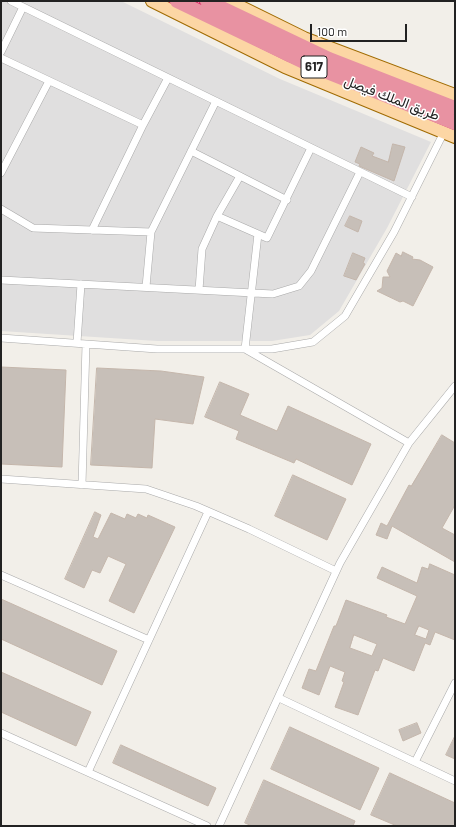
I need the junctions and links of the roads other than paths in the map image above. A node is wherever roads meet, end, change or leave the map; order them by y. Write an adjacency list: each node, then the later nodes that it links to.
1 (11, 1): 6 (street)
2 (152, 1): 16 (main road)
3 (177, 1): 14 (highway, طريق الملك فيصل / 617)
4 (207, 1): 13 (highway, طريق الملك فيصل / 617)
5 (229, 1): 11 (main road)
6 (23, 7): 7 (street); 9 (street)
7 (1, 52)
8 (1, 58): 10 (street)
9 (168, 78): 12 (street); 15 (street)
10 (49, 81): 15 (street); 19 (street)
11 (455, 95)
12 (216, 101): 17 (street); 18 (street)
13 (455, 108)
14 (455, 123)
15 (143, 125): 26 (street)
16 (450, 134): 22 (street)
17 (311, 148): 20 (street); 23 (street)
18 (191, 151): 21 (street); 27 (street)
19 (2, 168)
20 (360, 172): 22 (street); 33 (street)
21 (240, 176): 23 (street); 25 (street)
22 (412, 197): 37 (street)
23 (287, 200): 28 (street)
24 (1, 209): 26 (street)
25 (217, 216): 28 (street); 32 (street)
26 (92, 230): 27 (street)
27 (151, 232): 31 (street)
28 (258, 234): 33 (street)
29 (1, 280): 30 (street)
30 (81, 284): 31 (street); 35 (street)
31 (146, 287): 32 (street)
32 (199, 290): 33 (street)
33 (252, 293): 37 (street)
34 (1, 338): 35 (street)
35 (77, 344): 36 (street)
36 (86, 344): 37 (street); 41 (street)
37 (245, 349): 39 (street)
38 (455, 386): 39 (street)
39 (409, 443): 43 (street)
40 (1, 479): 41 (street)
41 (82, 485): 42 (street)
42 (208, 512): 43 (street); 45 (street)
43 (336, 571): 47 (street)
44 (1, 575): 45 (street)
45 (149, 640): 50 (street)
46 (455, 683): 49 (street)
47 (279, 698): 49 (street); 53 (street)
48 (1, 733): 50 (street)
49 (415, 762): 51 (street)
50 (88, 772): 52 (street)
51 (455, 781)
52 (207, 826)
53 (219, 826)

